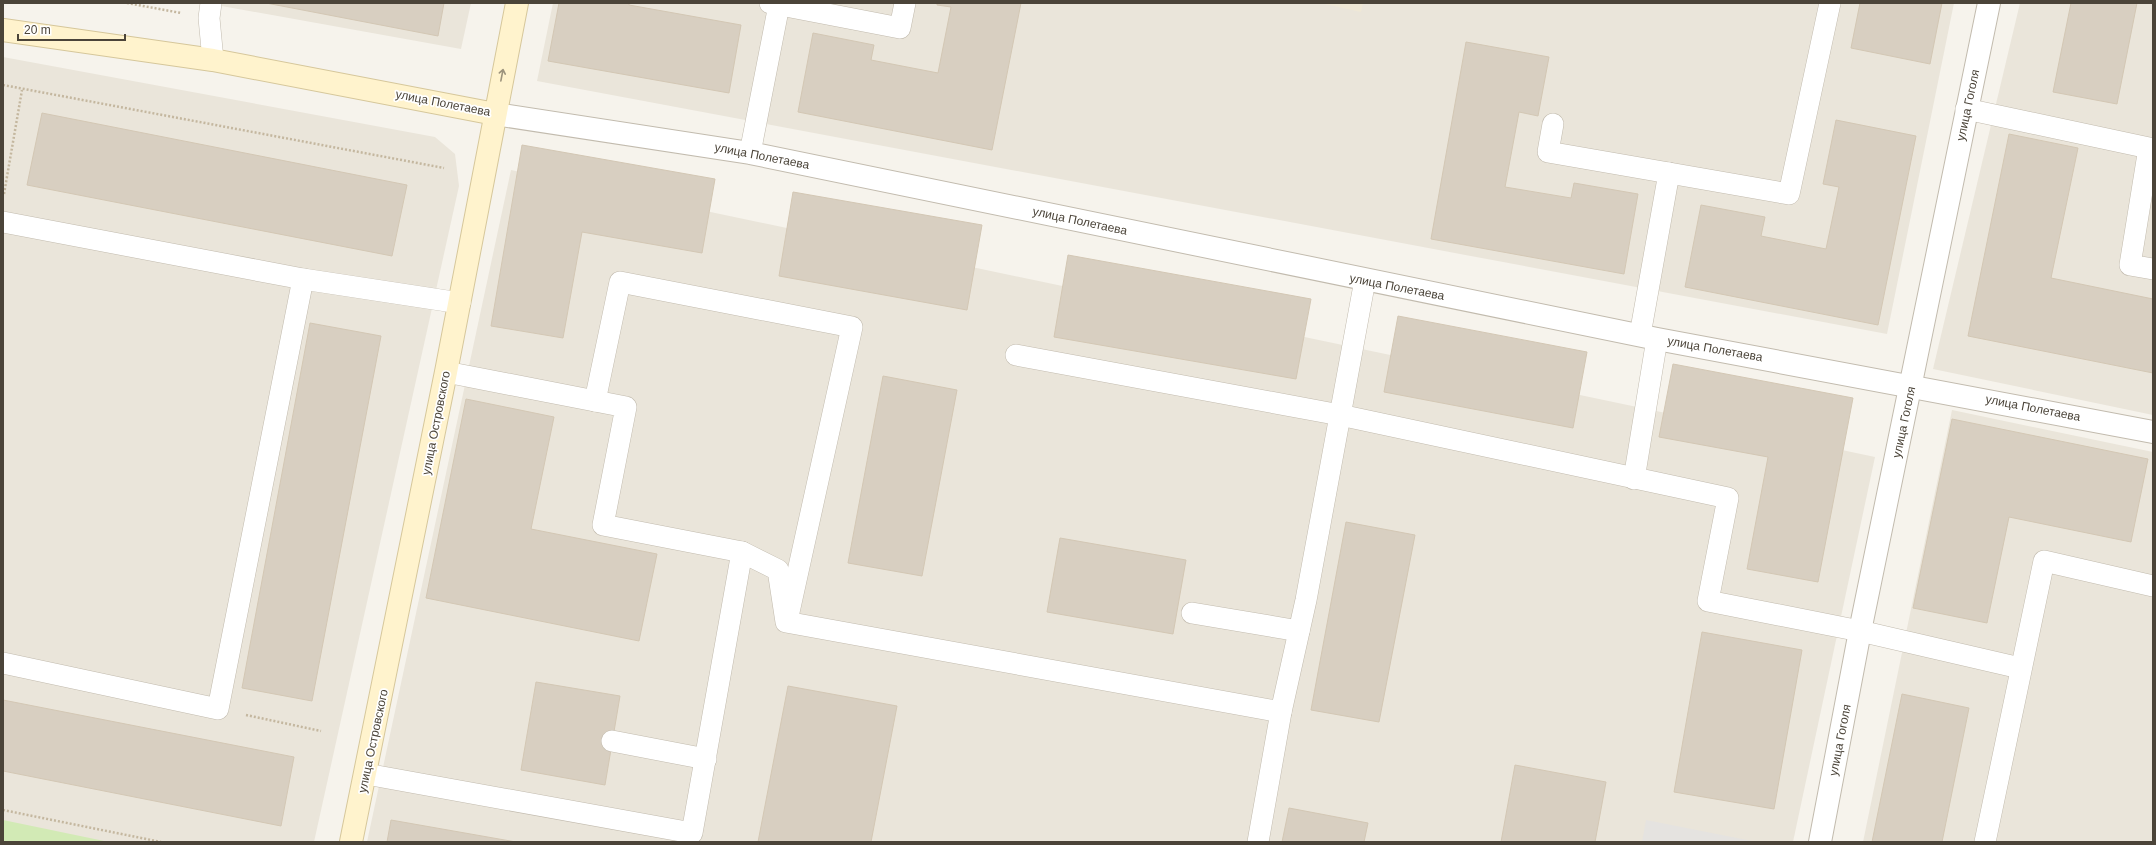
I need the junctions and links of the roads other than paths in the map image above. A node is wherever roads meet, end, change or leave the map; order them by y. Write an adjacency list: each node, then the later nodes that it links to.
1 (517, 3): 10 (street, улица Островского, one-way to 1)
2 (905, 3): 5 (lane)
3 (1830, 3): 14 (lane)
4 (1989, 3): 9 (street, улица Гоголя)
5 (774, 4): 13 (lane)
6 (210, 10): 8 (lane)
7 (3, 30): 8 (street, улица Полетаева)
8 (213, 60): 10 (street, улица Полетаева)
9 (1966, 109): 12 (lane); 23 (street, улица Гоголя)
10 (495, 114): 13 (street, улица Полетаева); 19 (street, улица Островского)
11 (1553, 124): 14 (lane)
12 (2151, 140): 16 (lane)
13 (750, 153): 18 (street, улица Полетаева)
14 (1669, 173): 20 (lane)
15 (3, 222): 17 (lane)
16 (2153, 269)
17 (303, 279): 19 (lane); 34 (lane)
18 (1365, 280): 20 (street, улица Полетаева); 25 (lane)
19 (460, 303): 22 (street, улица Островского)
20 (1649, 337): 23 (street, улица Полетаева); 27 (lane)
21 (1016, 355): 25 (lane)
22 (446, 372): 24 (lane); 39 (street, улица Островского)
23 (1912, 385): 26 (street, улица Полетаева); 33 (street, улица Гоголя)
24 (595, 401): 28 (lane); 31 (lane)
25 (1340, 415): 27 (lane); 32 (lane)
26 (2153, 432)
27 (1634, 479): 33 (lane)
28 (742, 552): 31 (lane); 38 (lane)
29 (2153, 586): 35 (lane)
30 (1192, 613): 32 (lane)
31 (786, 622): 36 (lane)
32 (1299, 631): 36 (lane)
33 (1860, 632): 35 (lane); 43 (street, улица Гоголя)
34 (3, 663)
35 (2020, 668): 44 (lane)
36 (1281, 712): 42 (lane)
37 (612, 741): 38 (lane)
38 (706, 759): 40 (lane)
39 (366, 774): 40 (lane); 41 (street, улица Островского)
40 (692, 837)
41 (351, 842)
42 (1258, 842)
43 (1820, 842)
44 (1985, 842)

